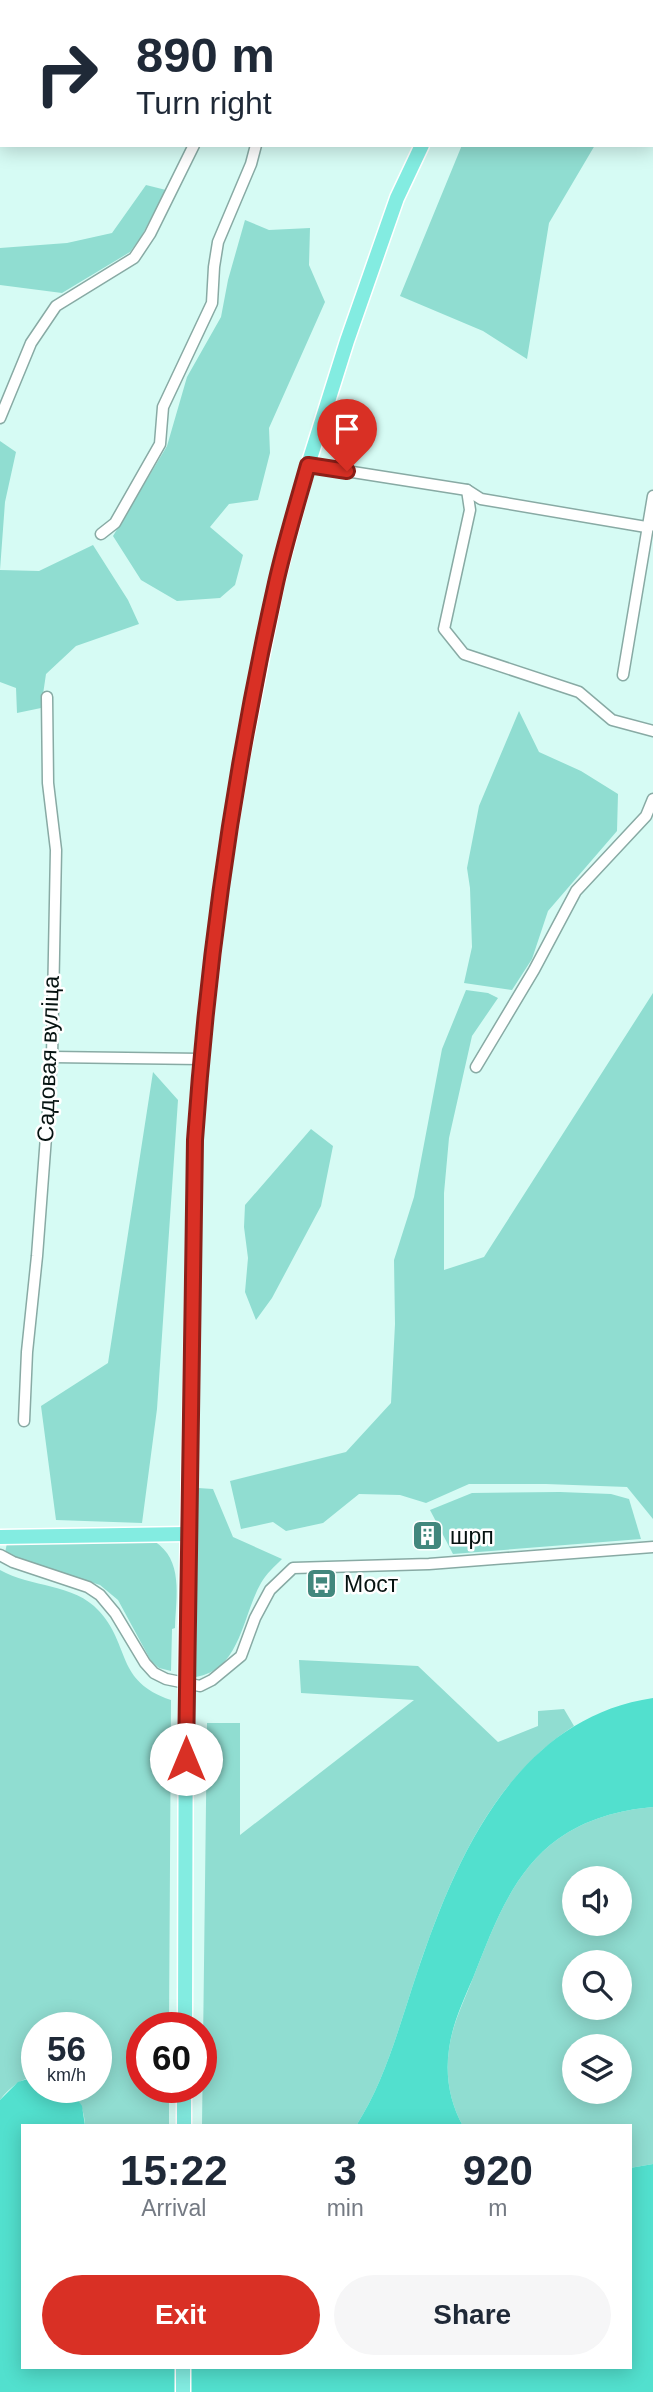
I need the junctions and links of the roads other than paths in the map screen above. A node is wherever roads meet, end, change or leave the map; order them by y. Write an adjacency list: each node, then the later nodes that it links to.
1 (193, 147): 4 (street)
2 (255, 147): 9 (street)
3 (421, 147): 5 (main road)
4 (0, 418)
5 (308, 465): 6 (street); 15 (main road)
6 (467, 489): 8 (street); 12 (street)
7 (653, 496): 8 (street)
8 (650, 526): 10 (street)
9 (101, 534)
10 (623, 675)
11 (47, 697): 14 (street, Садовая вуліца)
12 (653, 731)
13 (653, 799): 16 (street)
14 (52, 1057): 15 (street); 17 (street, Садовая вуліца)
15 (201, 1059): 18 (main road)
16 (476, 1067)
17 (23, 1421)
18 (187, 1534): 19 (main road); 22 (main road, bridge)
19 (0, 1537)
20 (653, 1547): 21 (street)
21 (0, 1555)
22 (185, 2012)
23 (184, 2103): 24 (main road)
24 (184, 2124)
25 (183, 2369): 26 (main road)
26 (183, 2392)

